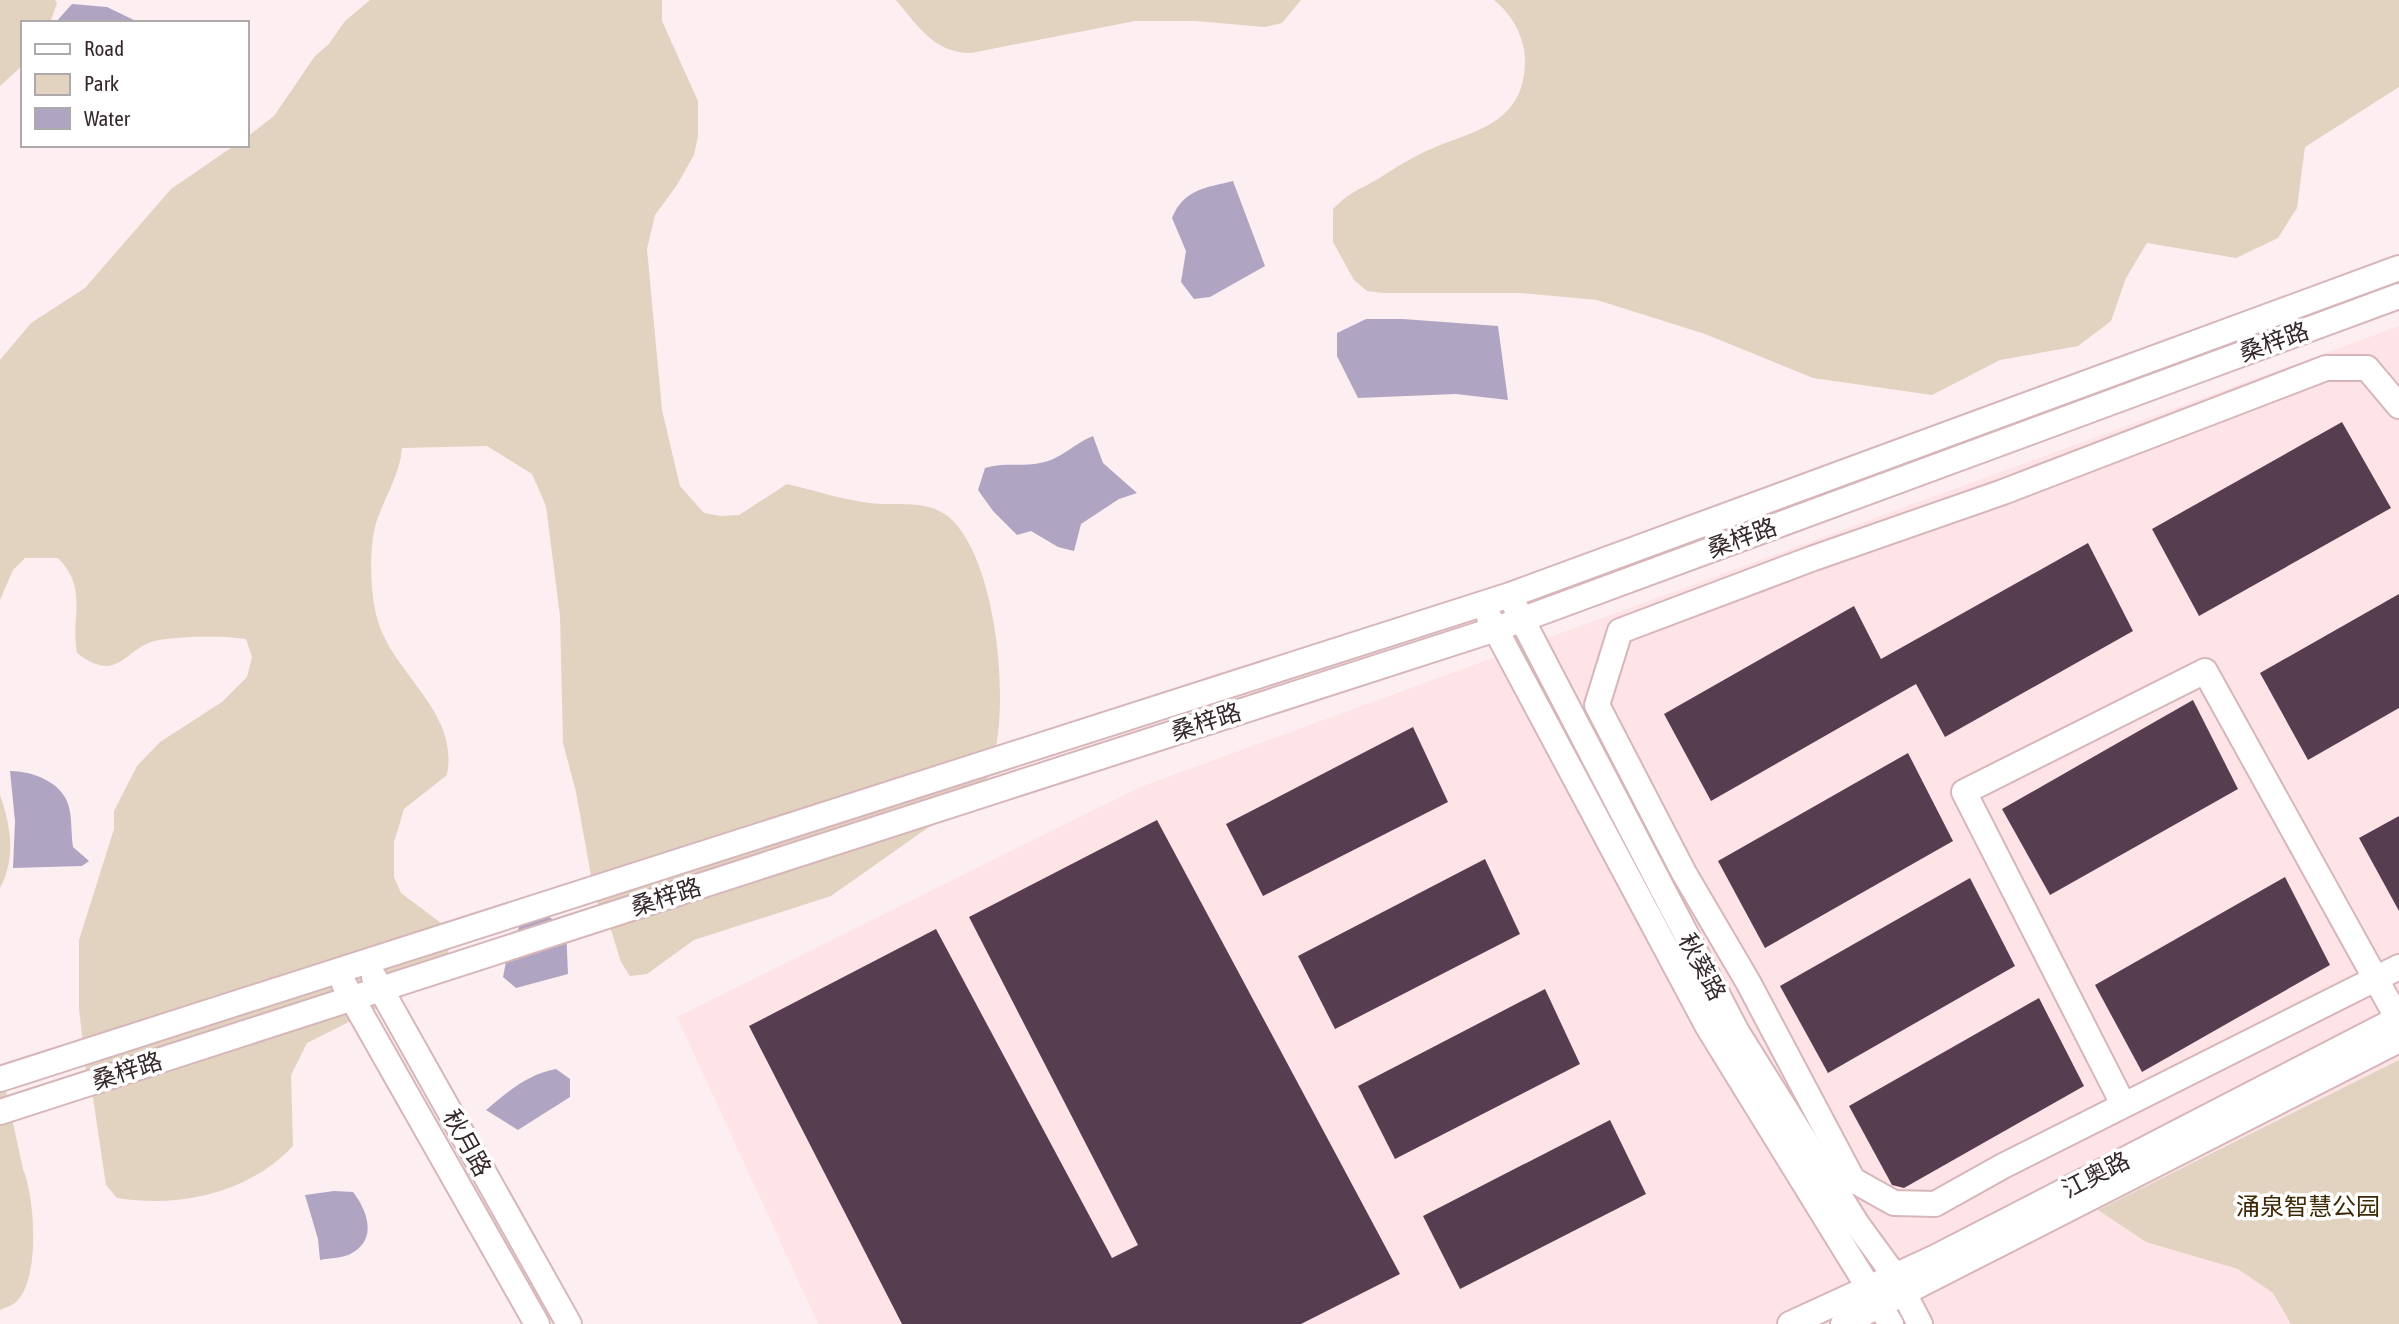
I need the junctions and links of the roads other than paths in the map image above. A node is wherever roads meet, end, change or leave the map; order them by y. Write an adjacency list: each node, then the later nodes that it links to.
1 (2399, 268): 4 (street, 桑梓路)
2 (2399, 296): 6 (street, 桑梓路)
3 (2399, 406): 17 (street)
4 (1510, 595): 5 (street, 桑梓路); 6 (street, 秋葵路)
5 (1482, 604): 7 (street, 秋葵路); 8 (street, 桑梓路)
6 (1520, 619): 7 (street, 桑梓路); 19 (street, 秋葵路)
7 (1496, 629): 12 (street, 桑梓路); 20 (street, 秋葵路)
8 (367, 961): 10 (street, 桑梓路); 12 (street, 秋月路)
9 (2399, 967): 11 (street)
10 (337, 971): 13 (street, 秋月路); 16 (street, 桑梓路)
11 (2376, 979): 14 (street); 17 (street); 17 (street)
12 (379, 989): 13 (street, 桑梓路); 22 (street, 秋月路)
13 (352, 998): 18 (street, 桑梓路); 21 (street, 秋月路)
14 (2399, 1019): 19 (street, 江奥路)
15 (2399, 1040): 19 (street, 江奥路)
16 (0, 1079)
17 (2123, 1104)
18 (0, 1112)
19 (1900, 1285): 20 (street, 江奥路); 25 (street, 秋葵路)
20 (1881, 1305): 23 (street, 江奥路); 24 (street, 江奥路)
21 (537, 1324)
22 (569, 1324)
23 (1790, 1324)
24 (1843, 1324)
25 (1920, 1324)

